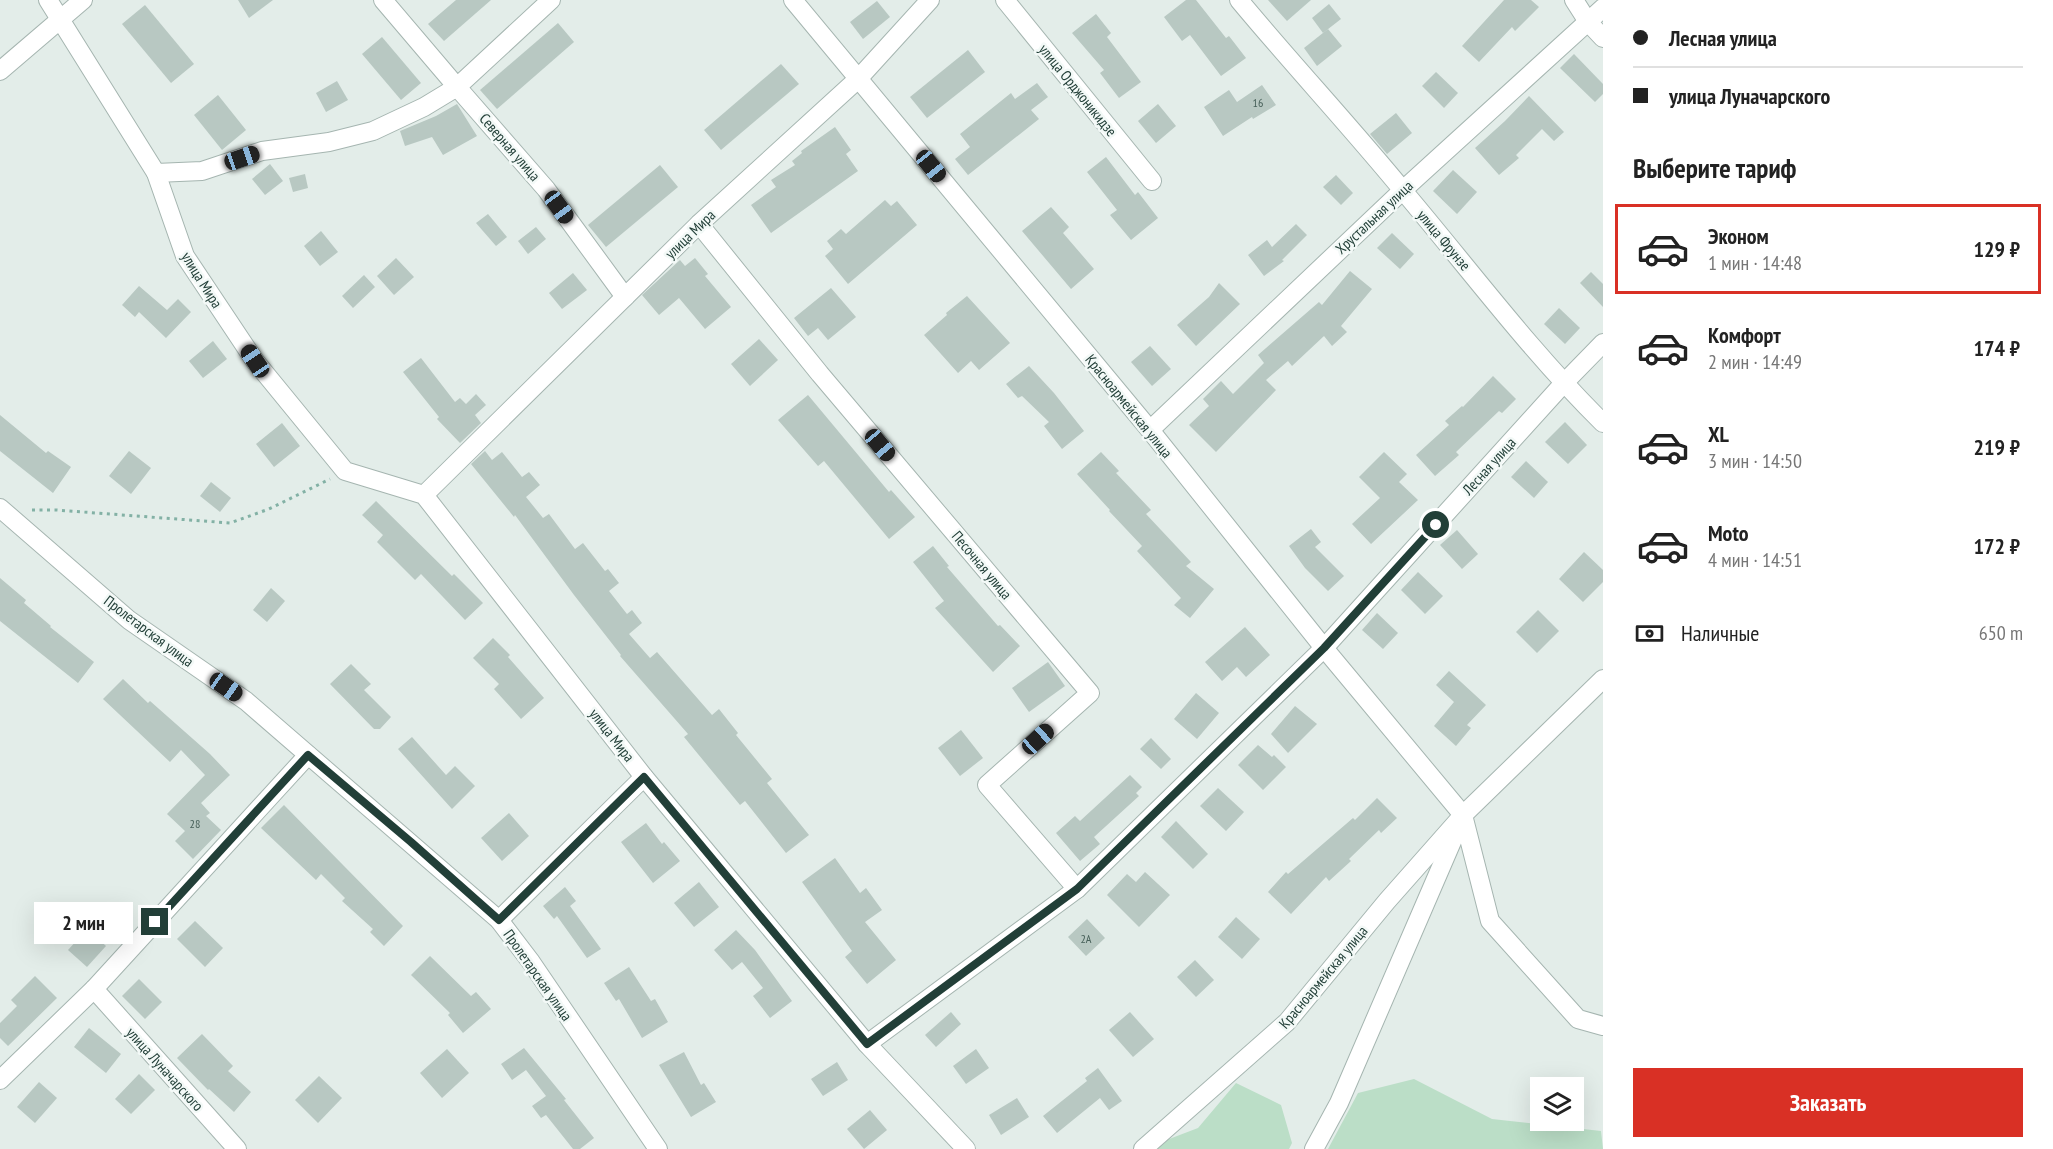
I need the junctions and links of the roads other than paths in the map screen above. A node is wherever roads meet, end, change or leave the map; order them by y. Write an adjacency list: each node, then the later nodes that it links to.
1 (48, 0): 11 (street, улица Мира)
2 (83, 0): 11 (street)
3 (383, 0): 16 (street, Северная улица)
4 (551, 0): 16 (street)
5 (793, 0): 15 (street, Красноармейская улица)
6 (930, 0): 15 (street)
7 (1005, 0): 18 (street, улица Орджоникидзе)
8 (1239, 0): 19 (street, улица Фрунзе)
9 (1574, 0): 12 (street)
10 (1603, 8): 12 (street, Хрустальная улица)
11 (60, 20): 14 (street); 17 (street, улица Мира)
12 (1588, 22): 13 (street); 19 (street, Хрустальная улица)
13 (1603, 38)
14 (0, 71)
15 (858, 79): 20 (street, улица Мира); 25 (street, Красноармейская улица)
16 (460, 84): 17 (street); 21 (street, Северная улица)
17 (156, 172): 26 (street, улица Мира)
18 (1152, 181)
19 (1402, 190): 23 (street, улица Фрунзе); 25 (street, Хрустальная улица)
20 (699, 224): 21 (street, улица Мира); 33 (street, Песочная улица)
21 (625, 297): 26 (street, улица Мира)
22 (1603, 343): 23 (street, Лесная улица)
23 (1563, 384): 24 (street, улица Фрунзе); 28 (street, Лесная улица)
24 (1603, 423)
25 (1150, 430): 28 (street, Красноармейская улица)
26 (424, 495): 31 (street, улица Мира)
27 (1, 509): 30 (street, Пролетарская улица)
28 (1324, 648): 32 (street, Красноармейская улица); 33 (street, Лесная улица)
29 (1603, 679): 32 (street, Красноармейская улица)
30 (308, 755): 34 (street, Пролетарская улица); 35 (street)
31 (644, 777): 34 (street); 37 (street, улица Мира)
32 (1463, 815): 36 (street); 42 (street, Красноармейская улица); 43 (street)
33 (1077, 889): 37 (street, Лесная улица)
34 (499, 920): 40 (street, Пролетарская улица)
35 (94, 989): 38 (street); 39 (street, улица Луначарского)
36 (1603, 1026)
37 (867, 1044): 41 (street, улица Мира)
38 (0, 1080)
39 (237, 1149)
40 (658, 1149)
41 (966, 1149)
42 (1143, 1149)
43 (1314, 1149)

